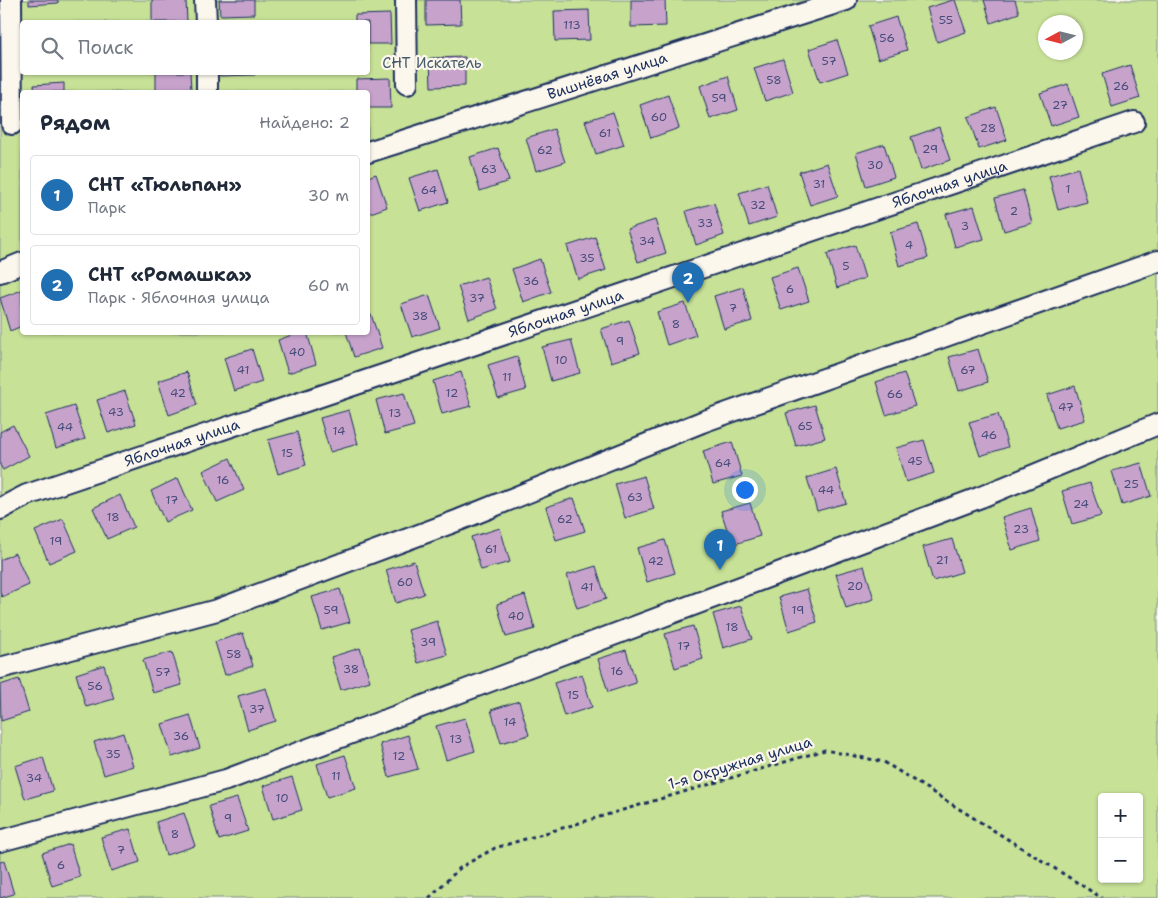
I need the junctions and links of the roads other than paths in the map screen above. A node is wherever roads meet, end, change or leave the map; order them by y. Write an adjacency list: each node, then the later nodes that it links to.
1 (11, 0): 10 (street)
2 (205, 0): 5 (street)
3 (406, 0): 7 (street)
4 (846, 0): 11 (street, Вишнёвая улица)
5 (206, 20)
6 (207, 75): 8 (street)
7 (407, 84)
8 (207, 90)
9 (1134, 122): 16 (street, Яблочная улица)
10 (12, 124)
11 (370, 151)
12 (1158, 261): 17 (street)
13 (20, 264): 14 (street)
14 (0, 272)
15 (1158, 424): 18 (street)
16 (0, 509)
17 (0, 668)
18 (0, 841)

